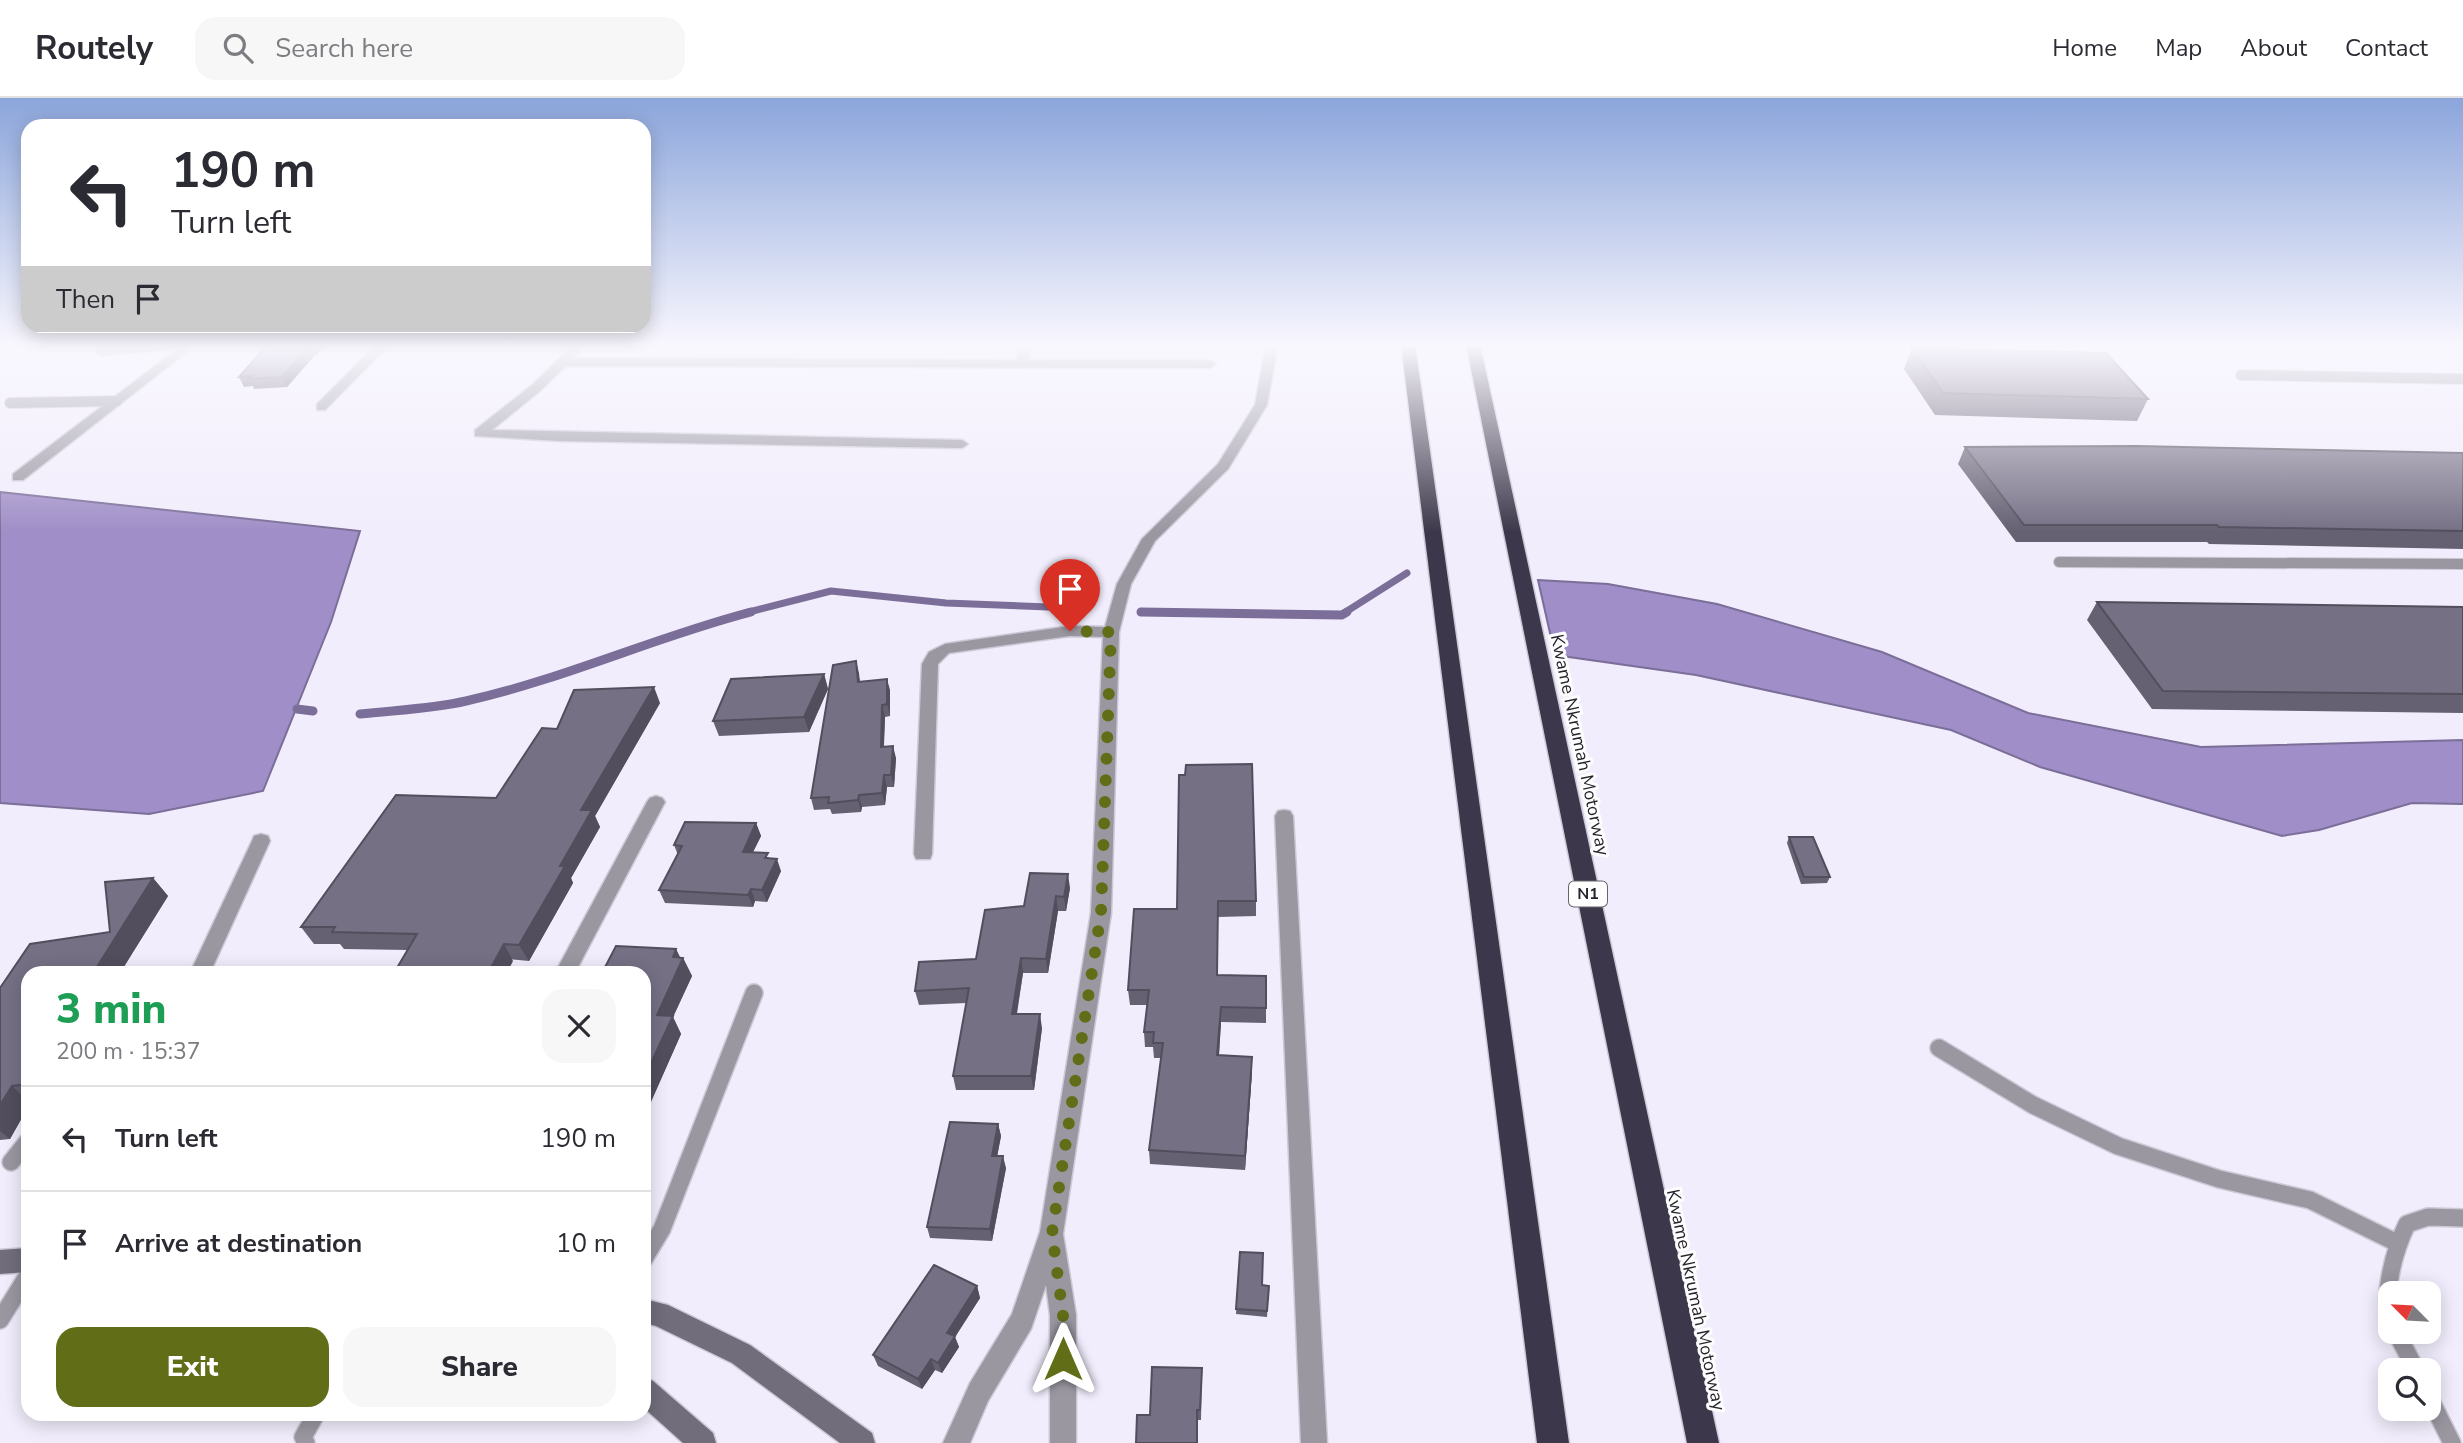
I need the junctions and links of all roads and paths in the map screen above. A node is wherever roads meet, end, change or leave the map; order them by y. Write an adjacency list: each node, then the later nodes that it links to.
1 (109, 407): 7 (street)
2 (511, 407): 6 (street)
3 (1260, 407): 10 (street)
4 (1416, 407): 38 (highway)
5 (1486, 407): 39 (highway, Kwame Nkrumah Motorway / N1)
6 (962, 444)
7 (18, 477)
8 (2059, 562): 9 (lane)
9 (2463, 564)
10 (1111, 632): 14 (street); 22 (street)
11 (656, 802): 16 (street)
12 (1284, 816): 37 (street)
13 (261, 841): 15 (street)
14 (923, 854)
15 (203, 966)
16 (569, 966)
17 (754, 993): 24 (lane)
18 (1939, 1048): 23 (lane)
19 (21, 1150): 20 (lane)
20 (11, 1162)
21 (2463, 1218): 23 (lane)
22 (1052, 1233): 35 (street); 36 (street)
23 (2397, 1243): 26 (lane)
24 (651, 1247)
25 (21, 1261): 28 (lane)
26 (2388, 1281)
27 (651, 1312): 34 (main road)
28 (0, 1320)
29 (651, 1396): 33 (main road)
30 (312, 1421): 32 (lane)
31 (2441, 1421): 40 (lane)
32 (306, 1443)
33 (704, 1443)
34 (862, 1443)
35 (956, 1443)
36 (1063, 1443)
37 (1314, 1443)
38 (1553, 1443)
39 (1703, 1443)
40 (2452, 1443)

